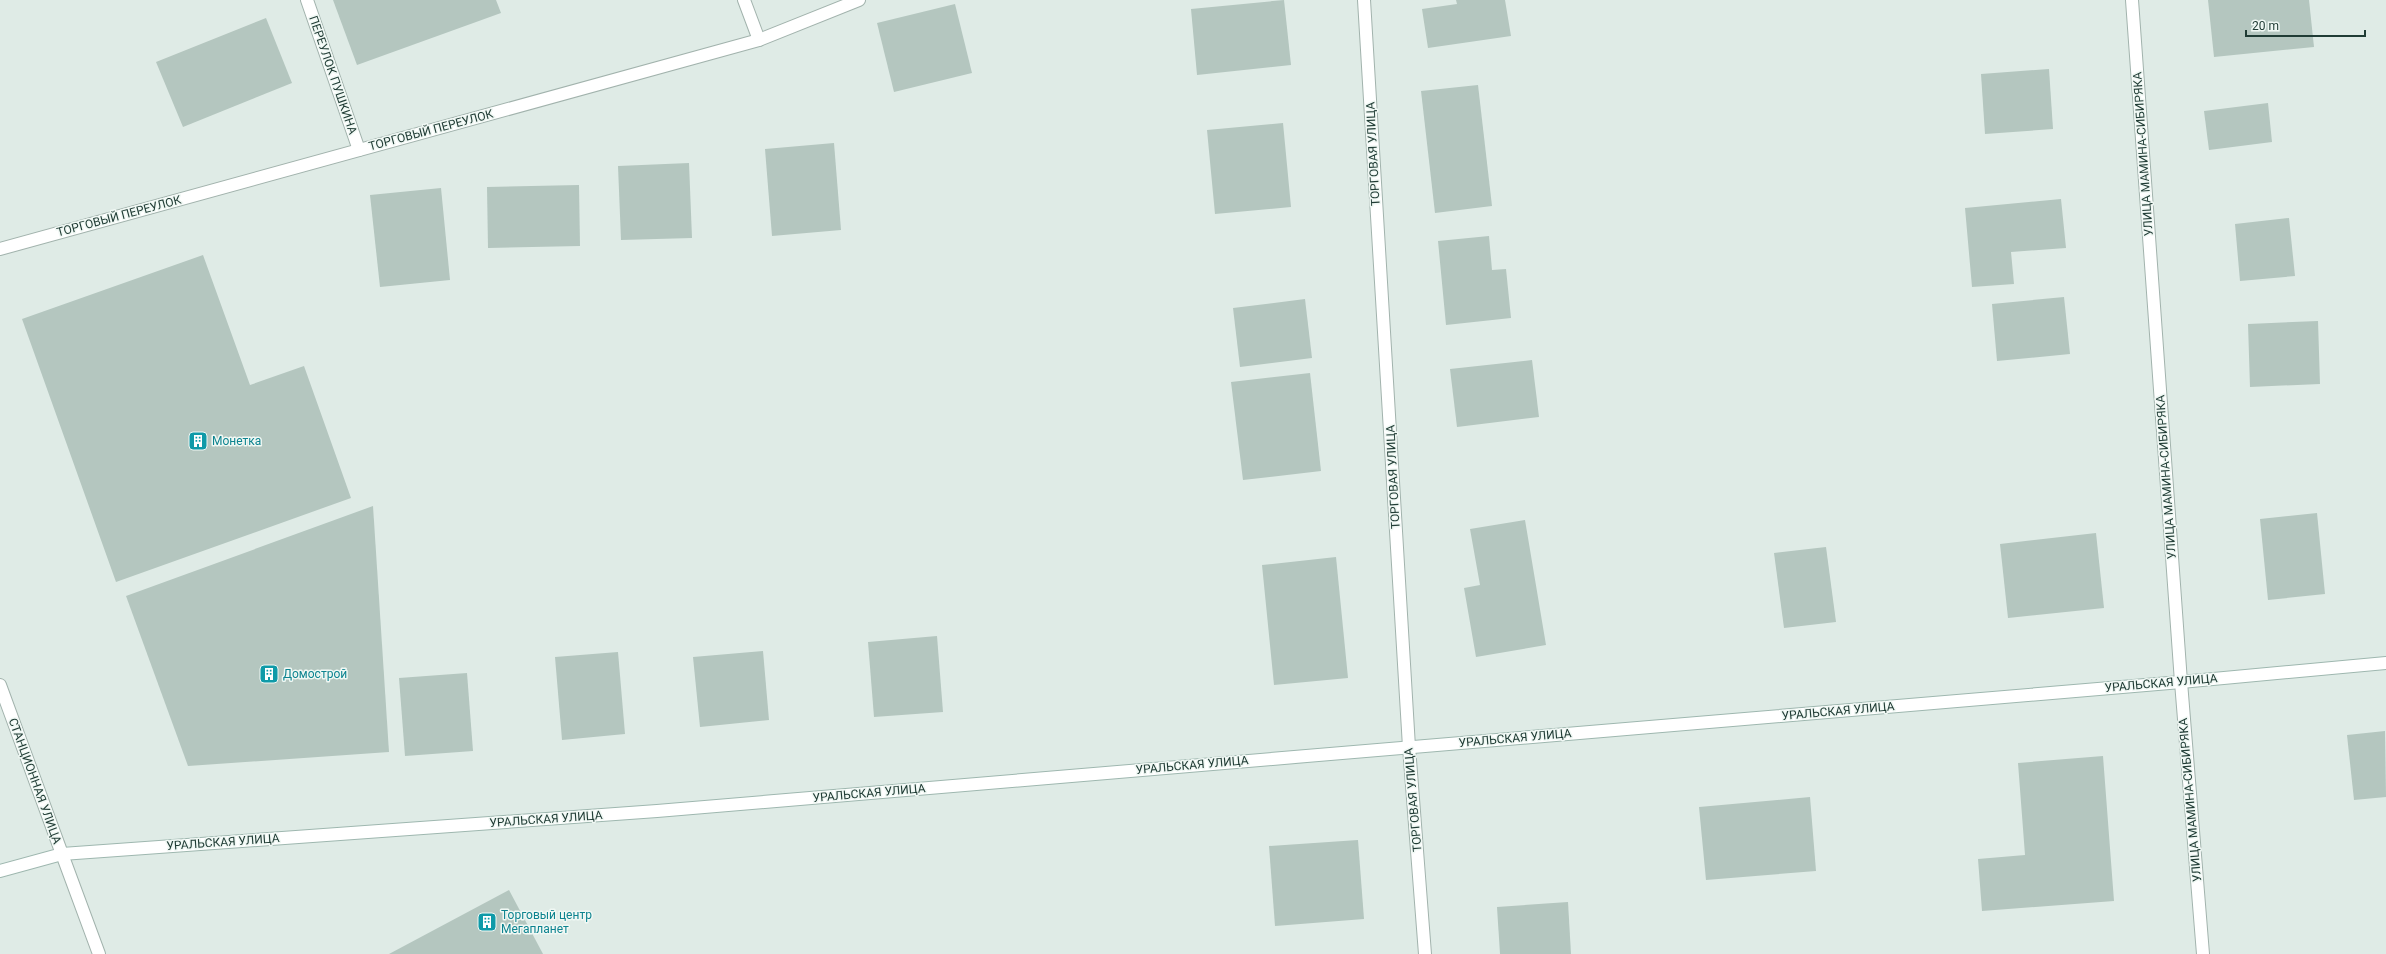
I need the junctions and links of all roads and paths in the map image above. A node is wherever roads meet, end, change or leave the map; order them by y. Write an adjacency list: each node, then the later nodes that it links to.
1 (307, 0): 7 (street, ПЕРЕУЛОК ПУШКИНА)
2 (744, 0): 6 (street)
3 (859, 0): 6 (street, ТОРГОВЫЙ ПЕРЕУЛОК)
4 (1364, 0): 12 (street, ТОРГОВАЯ УЛИЦА)
5 (2132, 0): 10 (street, УЛИЦА МАМИНА-СИБИРЯКА)
6 (759, 40): 7 (street, ТОРГОВЫЙ ПЕРЕУЛОК)
7 (359, 150): 8 (street, ТОРГОВЫЙ ПЕРЕУЛОК)
8 (0, 249)
9 (2386, 663): 10 (street, УРАЛЬСКАЯ УЛИЦА)
10 (2181, 682): 12 (street, УРАЛЬСКАЯ УЛИЦА); 17 (street, УЛИЦА МАМИНА-СИБИРЯКА)
11 (0, 685): 13 (street, СТАНЦИОННАЯ УЛИЦА)
12 (1409, 747): 13 (street, УРАЛЬСКАЯ УЛИЦА); 16 (street, ТОРГОВАЯ УЛИЦА)
13 (62, 854): 14 (street, УРАЛЬСКАЯ УЛИЦА); 15 (street, СТАНЦИОННАЯ УЛИЦА)
14 (0, 871)
15 (99, 954)
16 (1425, 954)
17 (2203, 954)

